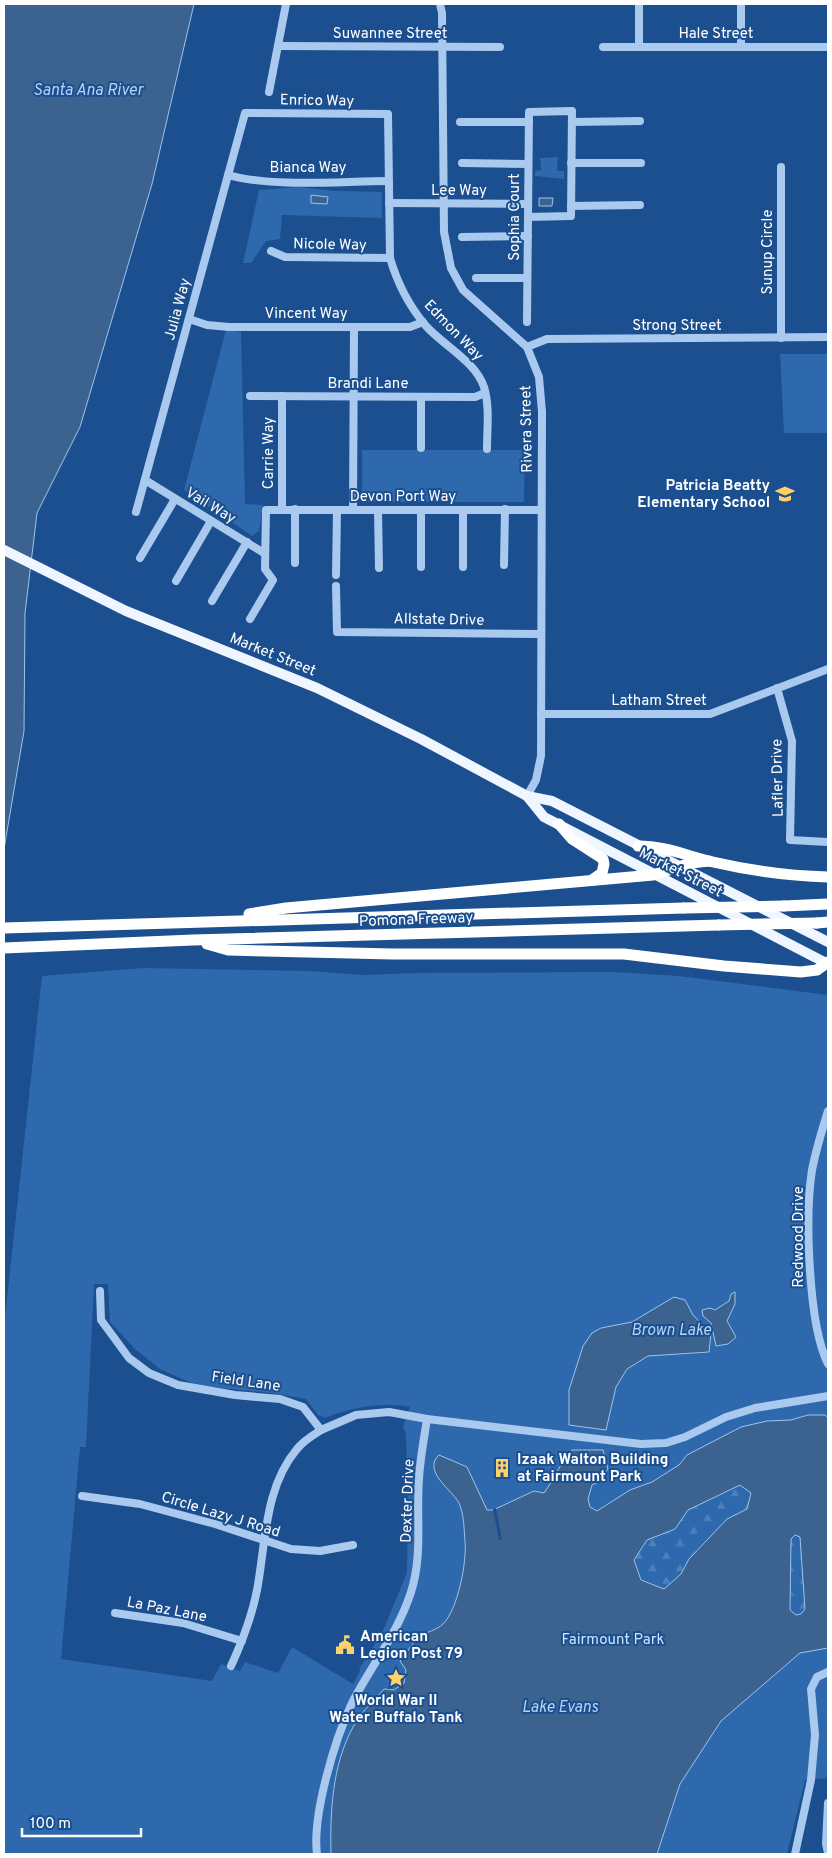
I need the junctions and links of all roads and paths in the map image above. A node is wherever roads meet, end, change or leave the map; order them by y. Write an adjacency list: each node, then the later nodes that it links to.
1 (286, 4): 5 (street)
2 (440, 4): 9 (street, Rivera Street)
3 (639, 4): 8 (street)
4 (741, 4): 10 (street)
5 (279, 46): 9 (street, Suwannee Street); 12 (street)
6 (500, 46): 9 (street, Suwannee Street)
7 (603, 46): 8 (street, Hale Street)
8 (639, 46): 10 (street, Hale Street)
9 (442, 47): 27 (street, Rivera Street)
10 (741, 47): 11 (street, Hale Street)
11 (828, 47)
12 (270, 92)
13 (245, 112): 14 (street, Enrico Way); 24 (street, Julia Way)
14 (388, 114): 25 (street, Edmon Way)
15 (640, 121): 18 (street)
16 (460, 122): 17 (street)
17 (529, 122): 18 (street, Sophia Court); 22 (street, Sophia Court)
18 (572, 122): 20 (street)
19 (462, 163): 22 (street)
20 (571, 163): 21 (street); 30 (street)
21 (641, 163)
22 (528, 164): 28 (street, Sophia Court)
23 (781, 167): 43 (street, Sunup Circle)
24 (228, 175): 25 (street, Bianca Way); 38 (street, Julia Way)
25 (389, 181): 26 (street, Edmon Way)
26 (389, 203): 27 (street, Lee Way); 35 (street, Edmon Way)
27 (444, 204): 28 (street, Lee Way); 44 (street, Rivera Street)
28 (528, 204): 31 (street, Sophia Court)
29 (640, 205): 30 (street)
30 (571, 206): 31 (street)
31 (528, 217): 32 (street, Sophia Court)
32 (528, 236): 33 (street); 37 (street, Sophia Court)
33 (462, 237)
34 (271, 250): 35 (street, Nicole Way)
35 (390, 258): 39 (street, Edmon Way)
36 (476, 278): 37 (street)
37 (527, 278): 40 (street, Sophia Court)
38 (189, 319): 41 (street, Vincent Way); 52 (street, Julia Way)
39 (423, 322): 41 (street, Vincent Way); 45 (street, Edmon Way)
40 (527, 322)
41 (354, 327): 48 (street)
42 (828, 337): 43 (street, Strong Street)
43 (781, 338): 44 (street, Strong Street)
44 (527, 347): 62 (street, Rivera Street)
45 (485, 392): 49 (street, Brandi Lane); 51 (street, Edmon Way)
46 (250, 396): 47 (street, Brandi Lane)
47 (282, 396): 48 (street, Brandi Lane); 54 (street, Carrie Way)
48 (354, 397): 49 (street, Brandi Lane); 57 (street)
49 (422, 397): 50 (street)
50 (421, 448)
51 (487, 449)
52 (145, 480): 53 (street, Vail Way); 63 (street, Julia Way)
53 (175, 499): 64 (street, Vail Way); 68 (street)
54 (282, 509): 55 (street, Devon Port Way); 67 (street, Devon Port Way)
55 (296, 509): 56 (street, Devon Port Way); 69 (street)
56 (337, 510): 57 (street, Devon Port Way); 74 (street)
57 (353, 510): 58 (street, Devon Port Way)
58 (378, 510): 59 (street, Devon Port Way); 73 (street)
59 (422, 510): 60 (street, Devon Port Way); 71 (street)
60 (463, 510): 61 (street, Devon Port Way); 72 (street)
61 (505, 510): 62 (street, Devon Port Way); 70 (street)
62 (541, 510): 79 (street, Rivera Street)
63 (136, 512)
64 (211, 521): 65 (street, Vail Way); 75 (street)
65 (246, 542): 67 (street, Vail Way); 77 (street)
66 (4, 550): 83 (main road, Market Street)
67 (264, 553): 78 (street)
68 (140, 558)
69 (296, 563)
70 (504, 565)
71 (421, 567)
72 (463, 567)
73 (379, 568)
74 (336, 576)
75 (176, 581)
76 (336, 586): 79 (street, Allstate Drive)
77 (212, 601)
78 (250, 619)
79 (540, 634): 82 (street, Rivera Street)
80 (828, 669): 81 (street, Latham Street)
81 (778, 688): 82 (street, Latham Street); 85 (street, Lafler Drive)
82 (541, 714): 83 (street, Rivera Street)
83 (527, 796): 84 (main road, Market Street); 86 (main road, Market Street)
84 (559, 824): 89 (main road, Market Street); 91 (highway)
85 (828, 842)
86 (638, 846): 87 (highway); 88 (main road, Market Street)
87 (709, 861): 88 (highway); 90 (highway)
88 (681, 868): 89 (highway); 97 (main road, Market Street)
89 (653, 875): 91 (highway); 99 (main road, Market Street)
90 (828, 877)
91 (591, 880): 93 (highway)
92 (828, 904): 93 (highway, Pomona Freeway, bridge)
93 (200, 921): 95 (highway, Pomona Freeway)
94 (823, 922): 96 (highway, Pomona Freeway, bridge)
95 (4, 928)
96 (193, 940): 98 (highway, Pomona Freeway); 99 (highway)
97 (828, 942)
98 (4, 948)
99 (827, 963)
100 (828, 1111): 102 (street, Redwood Drive)
101 (100, 1292): 105 (street, Field Lane)
102 (828, 1364)
103 (828, 1396): 104 (street)
104 (427, 1418): 105 (street); 115 (street, Dexter Drive)
105 (321, 1430): 107 (street)
106 (82, 1496): 107 (street, Circle Lazy J Road)
107 (264, 1542): 108 (street, Circle Lazy J Road); 110 (street)
108 (353, 1545)
109 (115, 1613): 110 (street, La Paz Lane)
110 (242, 1640): 111 (street)
111 (231, 1666)
112 (828, 1672): 116 (street)
113 (828, 1803): 114 (street)
114 (828, 1852)
115 (317, 1854)
116 (795, 1854)

